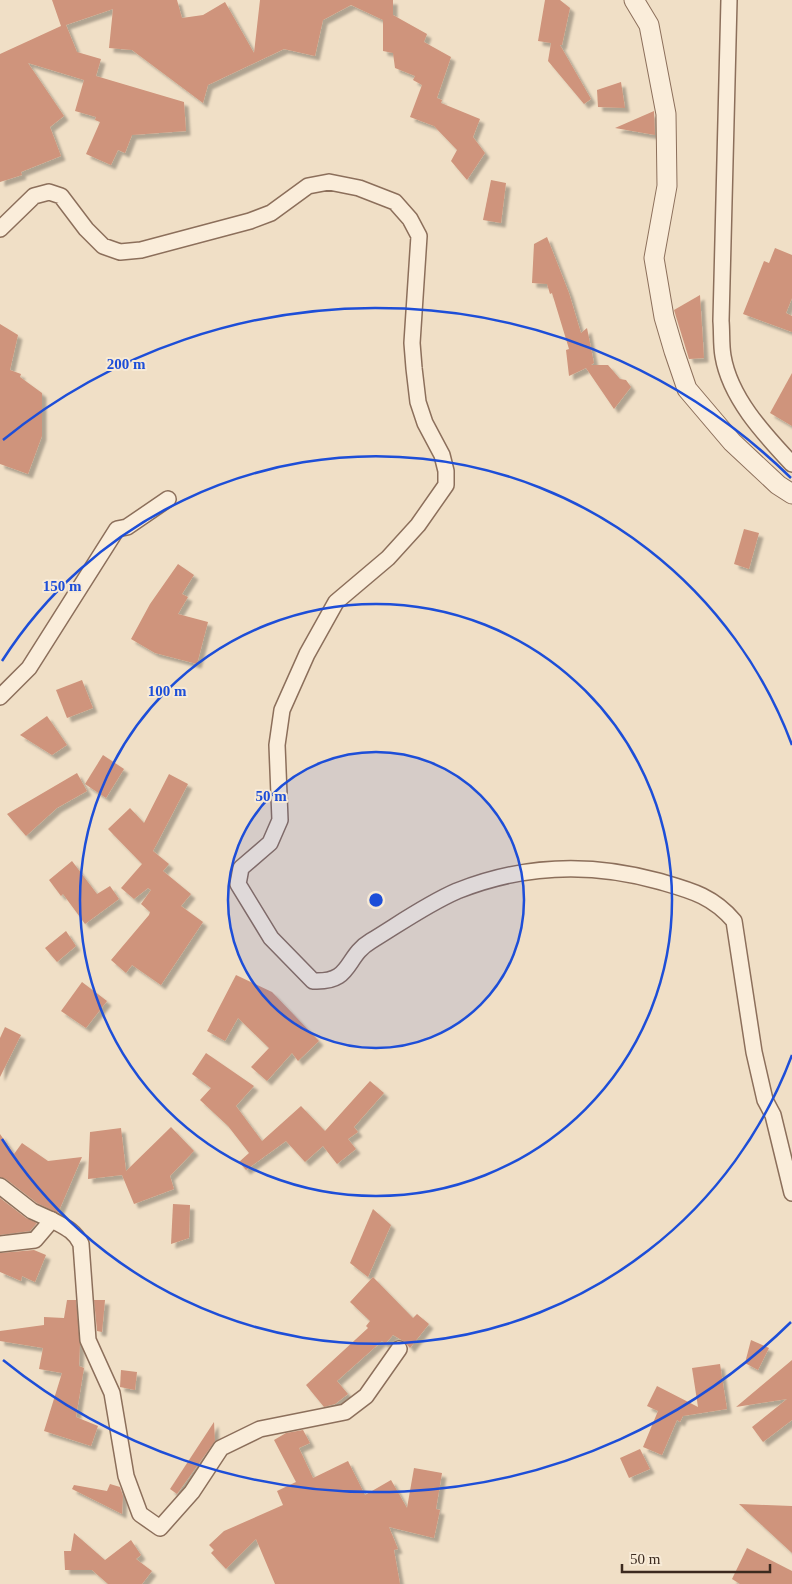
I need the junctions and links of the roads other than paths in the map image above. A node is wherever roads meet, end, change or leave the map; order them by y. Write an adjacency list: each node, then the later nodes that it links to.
1 (634, 0): 5 (street)
2 (729, 0): 4 (street)
3 (0, 229): 9 (street)
4 (792, 464)
5 (792, 494)
6 (168, 499): 7 (street)
7 (0, 697)
8 (0, 1186): 10 (street)
9 (792, 1193)
10 (52, 1220): 11 (street); 12 (street)
11 (0, 1244)
12 (399, 1349)

